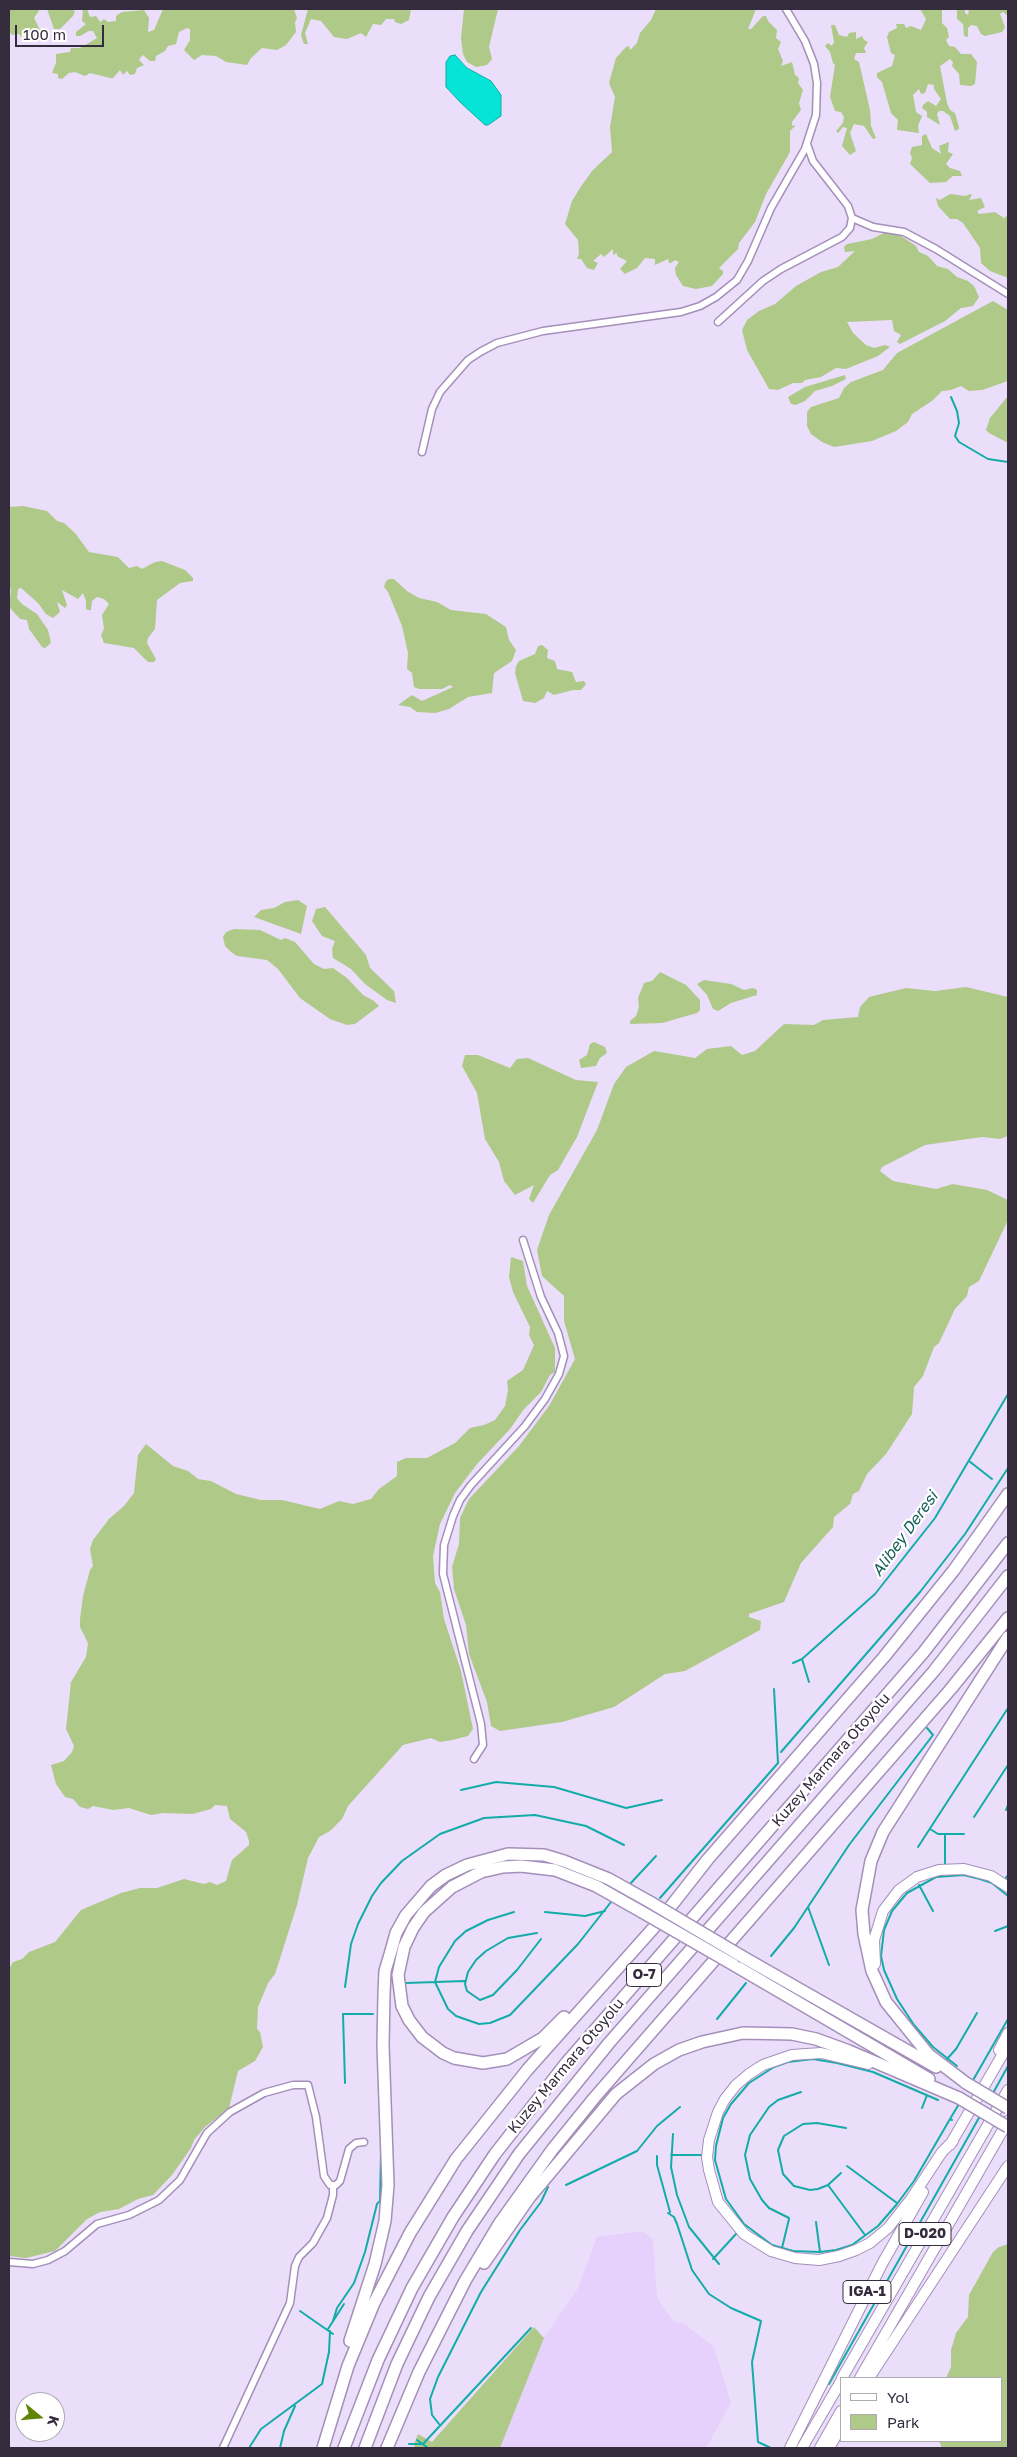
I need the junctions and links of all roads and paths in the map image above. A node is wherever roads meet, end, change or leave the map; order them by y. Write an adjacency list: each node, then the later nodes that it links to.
1 (786, 9): 2 (street)
2 (807, 144): 3 (street); 6 (street)
3 (852, 218): 4 (street); 5 (street)
4 (1008, 294)
5 (718, 322)
6 (422, 452)
7 (523, 1240): 13 (street)
8 (1008, 1494): 14 (highway)
9 (1008, 1543): 42 (highway, Kuzey Marmara Otoyolu / O-7)
10 (1008, 1576): 43 (highway, Kuzey Marmara Otoyolu / O-7)
11 (1008, 1618): 38 (highway)
12 (1008, 1637): 16 (highway)
13 (474, 1759)
14 (708, 1859): 23 (highway, bridge); 41 (highway)
15 (1008, 1887): 16 (highway)
16 (895, 2014): 21 (highway)
17 (1008, 2033): 20 (highway, IGA-1)
18 (1008, 2045): 20 (highway, IGA-1)
19 (913, 2079): 23 (highway); 27 (highway); 38 (highway)
20 (988, 2081): 27 (highway, IGA-1)
21 (966, 2084): 24 (highway, bridge); 40 (highway, bridge)
22 (1008, 2090): 32 (highway, D-020)
23 (959, 2098): 26 (highway, bridge)
24 (1008, 2108)
25 (1008, 2121): 33 (highway, D-020)
26 (1008, 2127)
27 (953, 2140): 45 (highway, IGA-1)
28 (364, 2142): 30 (street)
29 (1008, 2166): 34 (highway)
30 (333, 2186): 31 (street); 39 (street)
31 (9, 2262)
32 (842, 2377)
33 (861, 2377)
34 (871, 2377)
35 (840, 2381): 46 (highway, D-020)
36 (840, 2413): 47 (highway)
37 (840, 2429): 48 (highway)
38 (392, 2434): 44 (highway)
39 (223, 2448)
40 (318, 2448)
41 (323, 2448)
42 (344, 2448)
43 (365, 2448)
44 (387, 2448)
45 (790, 2448)
46 (802, 2448)
47 (820, 2448)
48 (829, 2448)

